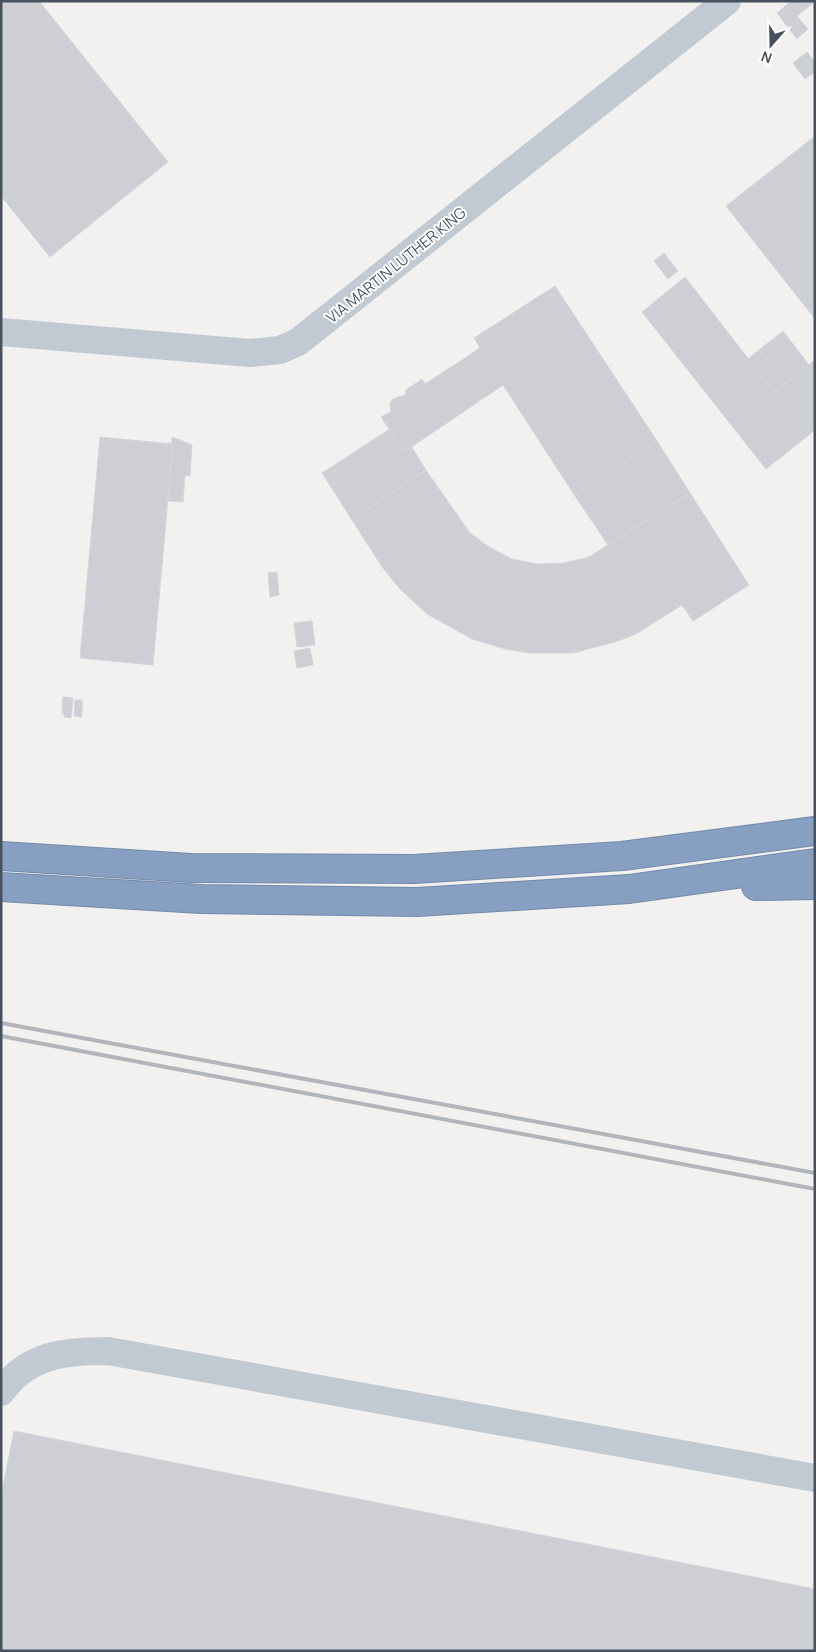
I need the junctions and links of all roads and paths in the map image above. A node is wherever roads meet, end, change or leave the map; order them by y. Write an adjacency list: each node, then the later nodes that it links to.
1 (715, 5): 2 (street, VIA MARTIN LUTHER KING)
2 (1, 332)
3 (815, 831): 4 (highway)
4 (1, 856)
5 (815, 863): 8 (highway)
6 (815, 885): 8 (highway)
7 (1, 887): 8 (highway)
8 (629, 889)
9 (1, 1392): 10 (street)
10 (815, 1478)

